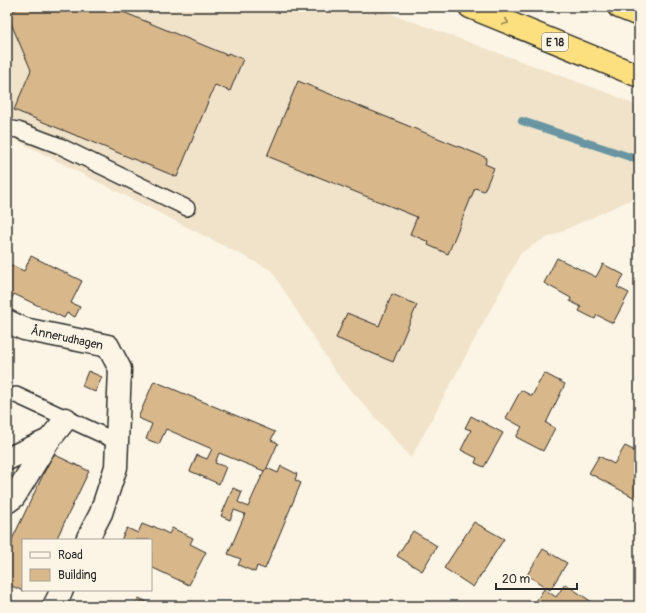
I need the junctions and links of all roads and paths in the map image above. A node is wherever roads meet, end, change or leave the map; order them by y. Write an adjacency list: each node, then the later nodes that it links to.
1 (470, 7): 4 (highway, E 18, one-way to 4)
2 (619, 7): 3 (highway)
3 (639, 15)
4 (639, 76)
5 (7, 128): 6 (lane)
6 (187, 208)
7 (13, 327): 11 (street, Ånnerudhagen)
8 (16, 395): 9 (lane)
9 (66, 419): 10 (street); 11 (lane)
10 (49, 440): 12 (street); 13 (street)
11 (118, 442): 14 (street, Ånnerudhagen)
12 (7, 459)
13 (7, 502)
14 (87, 539)
15 (62, 591): 16 (street)
16 (54, 606)

